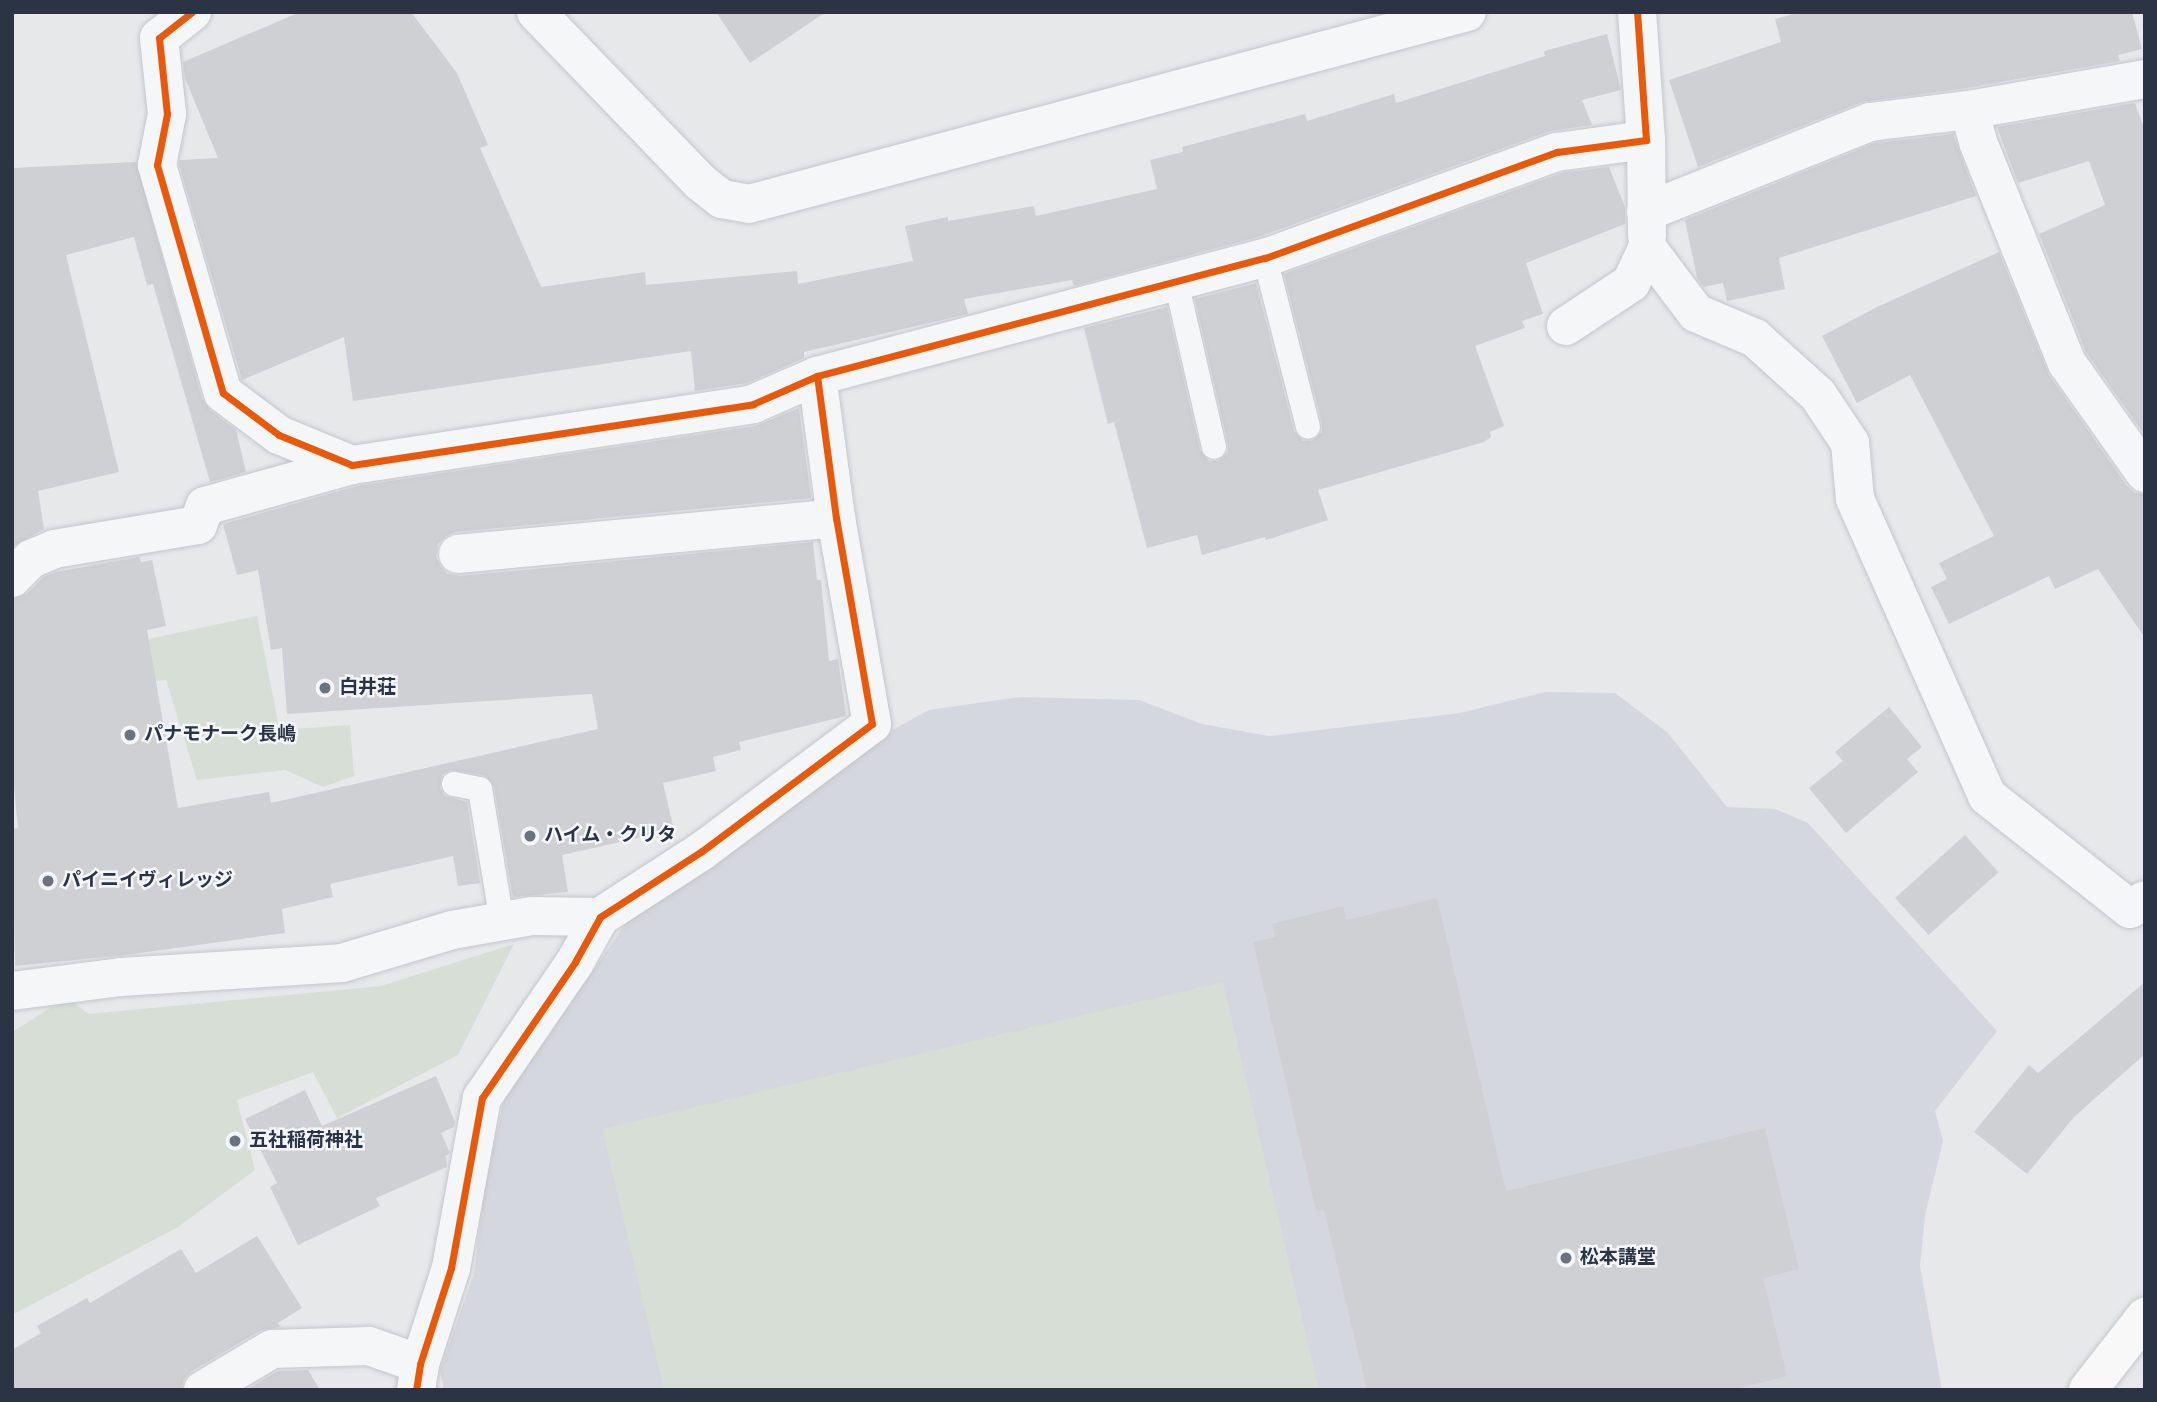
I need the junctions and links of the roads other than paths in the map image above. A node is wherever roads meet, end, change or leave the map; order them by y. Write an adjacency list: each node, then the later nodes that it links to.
1 (192, 12): 15 (street)
2 (536, 12): 3 (street)
3 (1467, 12)
4 (1637, 12): 7 (street)
5 (2145, 79): 6 (street)
6 (1969, 110): 8 (street); 16 (street)
7 (1646, 140): 8 (street); 9 (street)
8 (1647, 230): 11 (street); 21 (street)
9 (1265, 258): 10 (street); 13 (lane)
10 (1176, 281): 12 (street); 14 (lane)
11 (1566, 326)
12 (817, 376): 15 (street); 17 (street)
13 (1308, 427)
14 (1214, 447)
15 (352, 466): 19 (street)
16 (2145, 473)
17 (836, 518): 18 (street); 22 (street)
18 (458, 554)
19 (12, 578)
20 (454, 784): 23 (lane)
21 (2145, 900)
22 (600, 917): 23 (street); 26 (street)
23 (502, 922): 24 (street)
24 (12, 991)
25 (2145, 1317): 28 (main road)
26 (418, 1377): 27 (street)
27 (203, 1390)
28 (2088, 1390)

